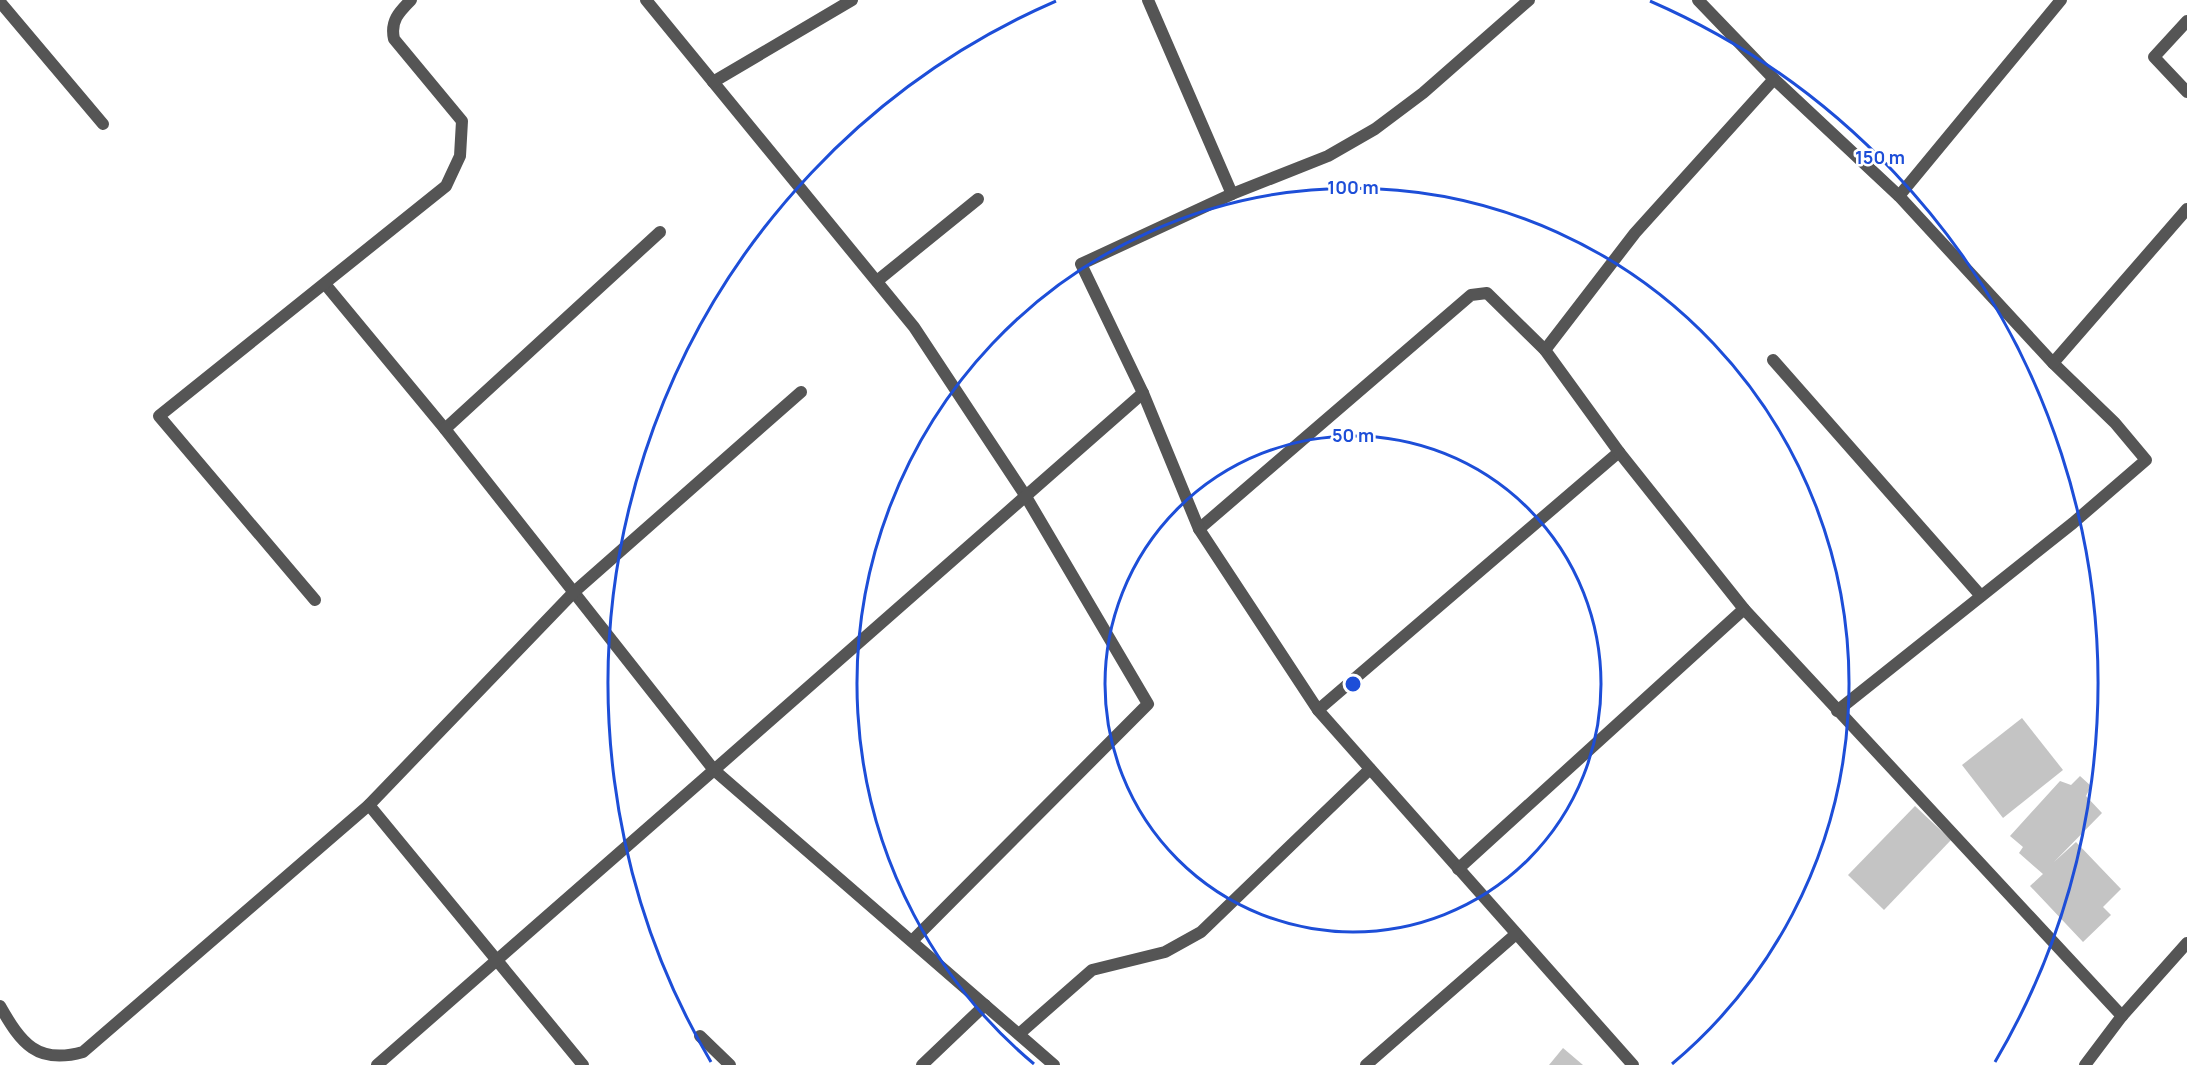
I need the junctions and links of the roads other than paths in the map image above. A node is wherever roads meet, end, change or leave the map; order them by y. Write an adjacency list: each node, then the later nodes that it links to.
1 (411, 0): 20 (street)
2 (646, 0): 11 (street)
3 (852, 0): 11 (street)
4 (1148, 0): 14 (street)
5 (1529, 0): 14 (street)
6 (1698, 0): 10 (street)
7 (2061, 0): 15 (street)
8 (0, 2): 13 (street)
9 (2187, 21): 12 (street)
10 (1774, 79): 15 (street); 21 (street)
11 (713, 82): 19 (street)
12 (2187, 92)
13 (103, 124)
14 (1232, 194): 25 (street)
15 (1899, 196): 23 (street)
16 (978, 199): 19 (street)
17 (2187, 209): 23 (street)
18 (660, 232): 26 (street)
19 (877, 281): 28 (street)
20 (325, 284): 26 (street); 32 (street)
21 (1545, 350): 27 (street); 29 (street)
22 (1773, 360): 31 (street)
23 (2053, 363): 31 (street)
24 (801, 392): 30 (street)
25 (1143, 393): 28 (street); 29 (street)
26 (445, 429): 30 (street)
27 (1619, 452): 33 (street); 34 (street)
28 (1025, 495): 37 (street); 41 (street)
29 (1199, 529): 34 (street)
30 (574, 592): 37 (street); 38 (street)
31 (1981, 596): 35 (street)
32 (315, 600)
33 (1744, 609): 35 (street); 39 (street)
34 (1318, 710): 36 (street)
35 (1837, 711): 46 (street)
36 (1370, 769): 39 (street); 47 (street)
37 (714, 770): 41 (street); 43 (street)
38 (369, 805): 43 (street); 45 (street)
39 (1458, 869): 40 (street)
40 (1516, 934): 54 (street); 55 (street)
41 (912, 941): 44 (street)
42 (2187, 943): 46 (street)
43 (497, 960): 49 (street); 50 (street)
44 (985, 1005): 47 (street); 52 (street)
45 (0, 1006)
46 (2122, 1016): 56 (street)
47 (1019, 1034): 53 (street)
48 (700, 1036): 51 (street)
49 (377, 1065)
50 (583, 1065)
51 (729, 1065)
52 (922, 1065)
53 (1054, 1065)
54 (1366, 1065)
55 (1633, 1065)
56 (2085, 1065)

